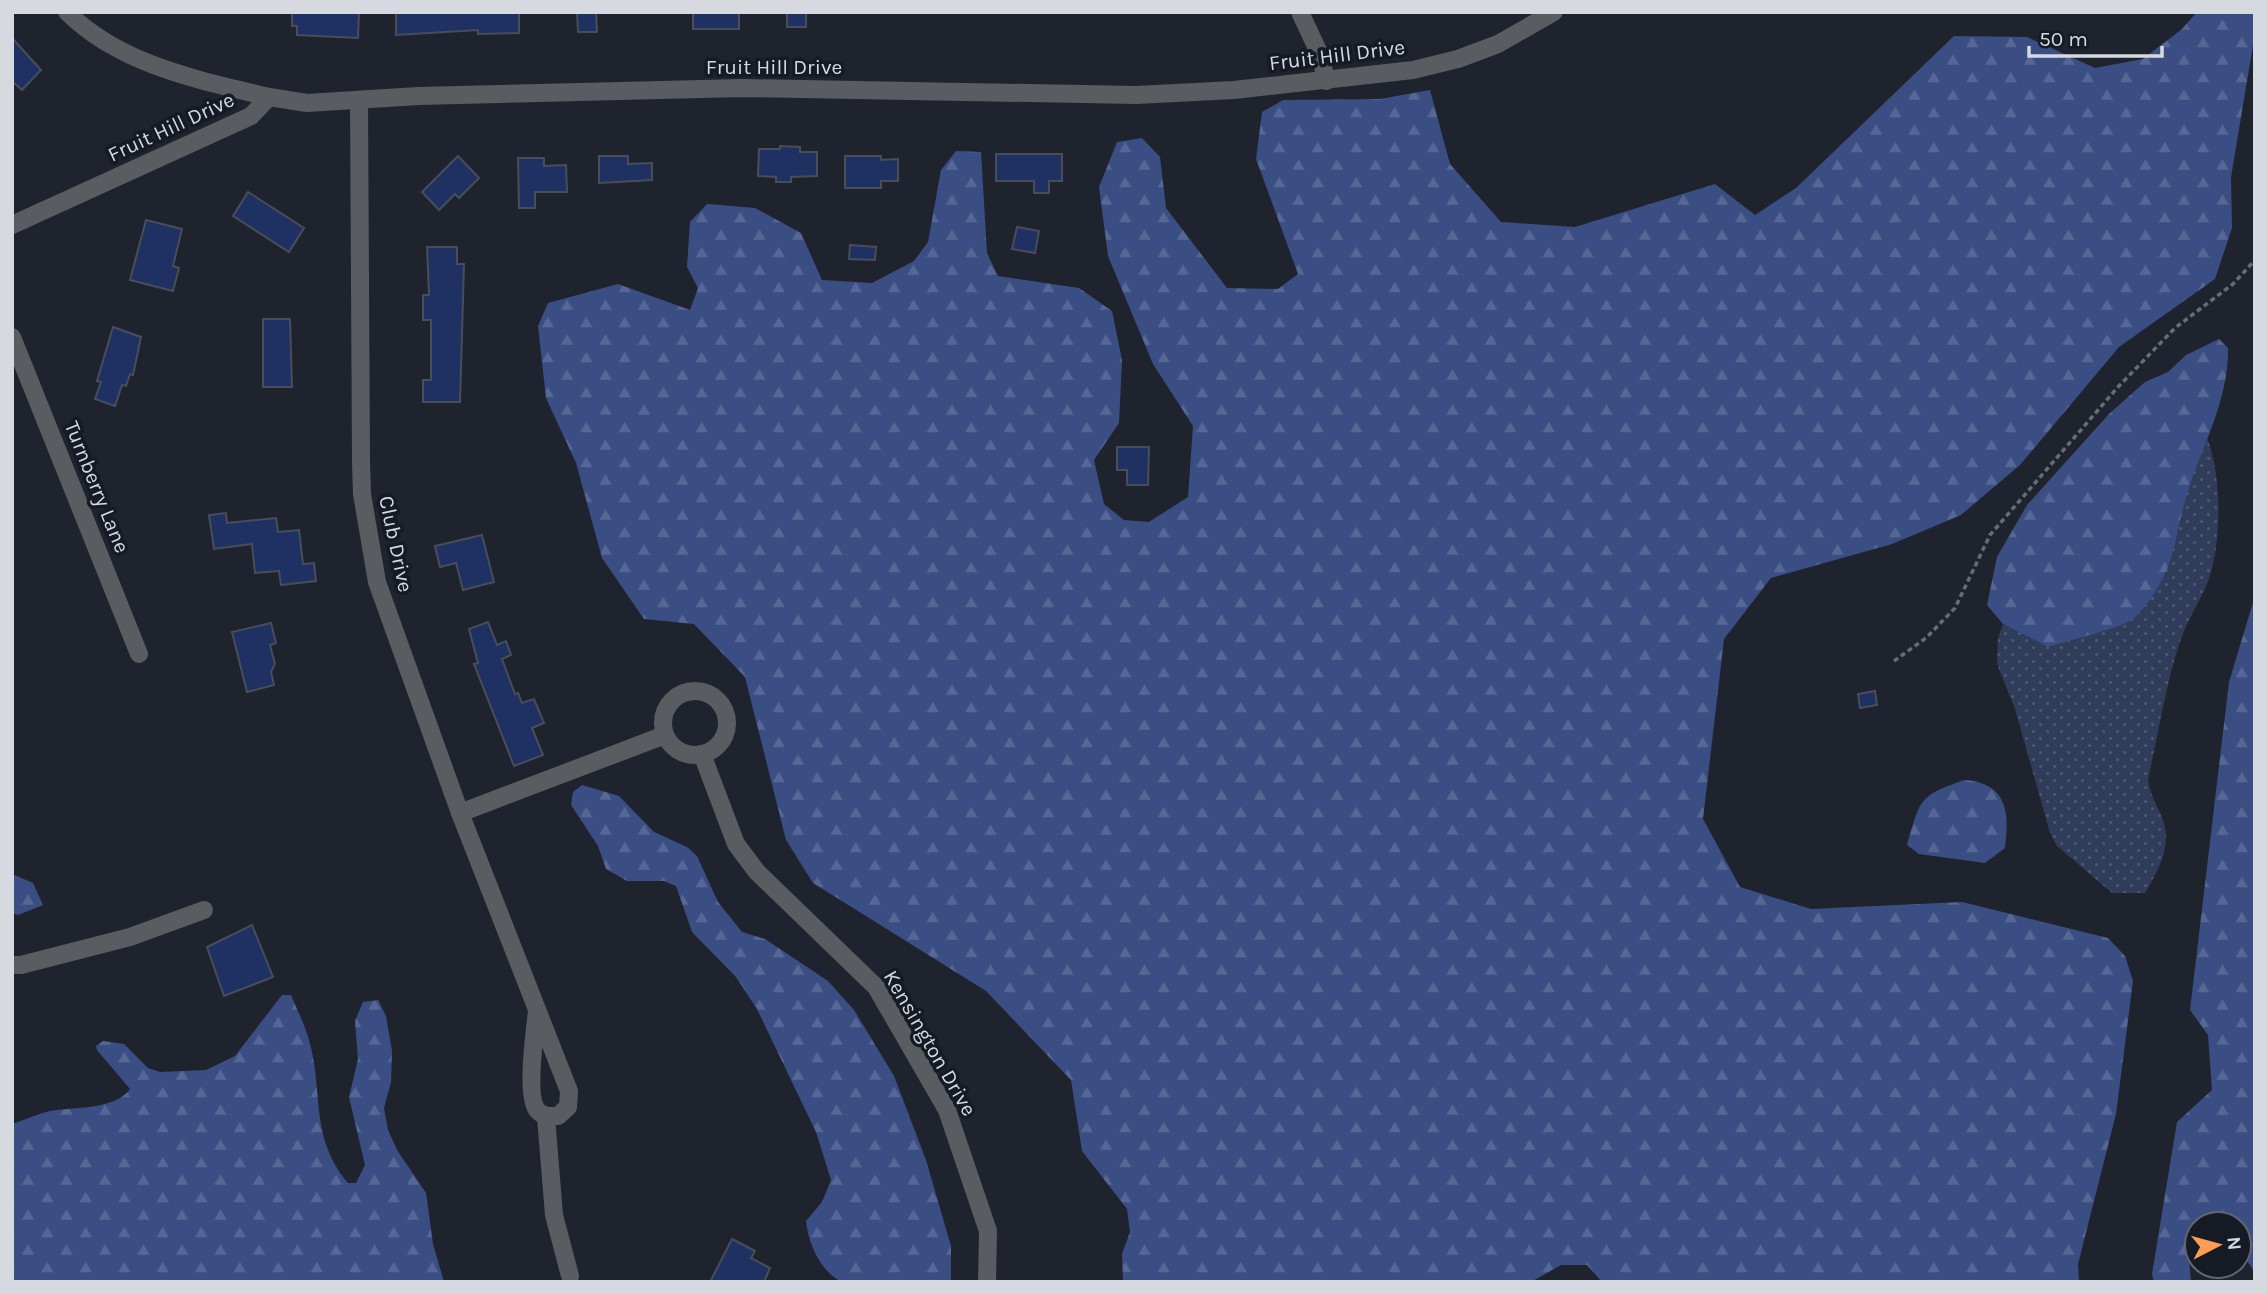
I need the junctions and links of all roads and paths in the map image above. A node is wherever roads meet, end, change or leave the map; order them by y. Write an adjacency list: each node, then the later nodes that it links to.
1 (67, 12): 5 (street)
2 (1300, 12): 4 (street)
3 (1554, 12): 4 (street, Fruit Hill Drive)
4 (1326, 81): 6 (street, Fruit Hill Drive)
5 (269, 97): 6 (street, Fruit Hill Drive); 7 (street, Fruit Hill Drive)
6 (359, 101): 14 (street, Club Drive)
7 (12, 225)
8 (2255, 260): 11 (path)
9 (12, 337): 10 (street, Turnberry Lane)
10 (139, 654)
11 (1894, 661)
12 (665, 735): 13 (street); 13 (street); 14 (street)
13 (702, 754): 20 (street, Kensington Drive)
14 (460, 813): 17 (street, Club Drive)
15 (204, 910): 16 (street)
16 (12, 965)
17 (537, 1011): 18 (street, Club Drive); 18 (street, Club Drive)
18 (546, 1116): 19 (street)
19 (570, 1276)
20 (987, 1282)

